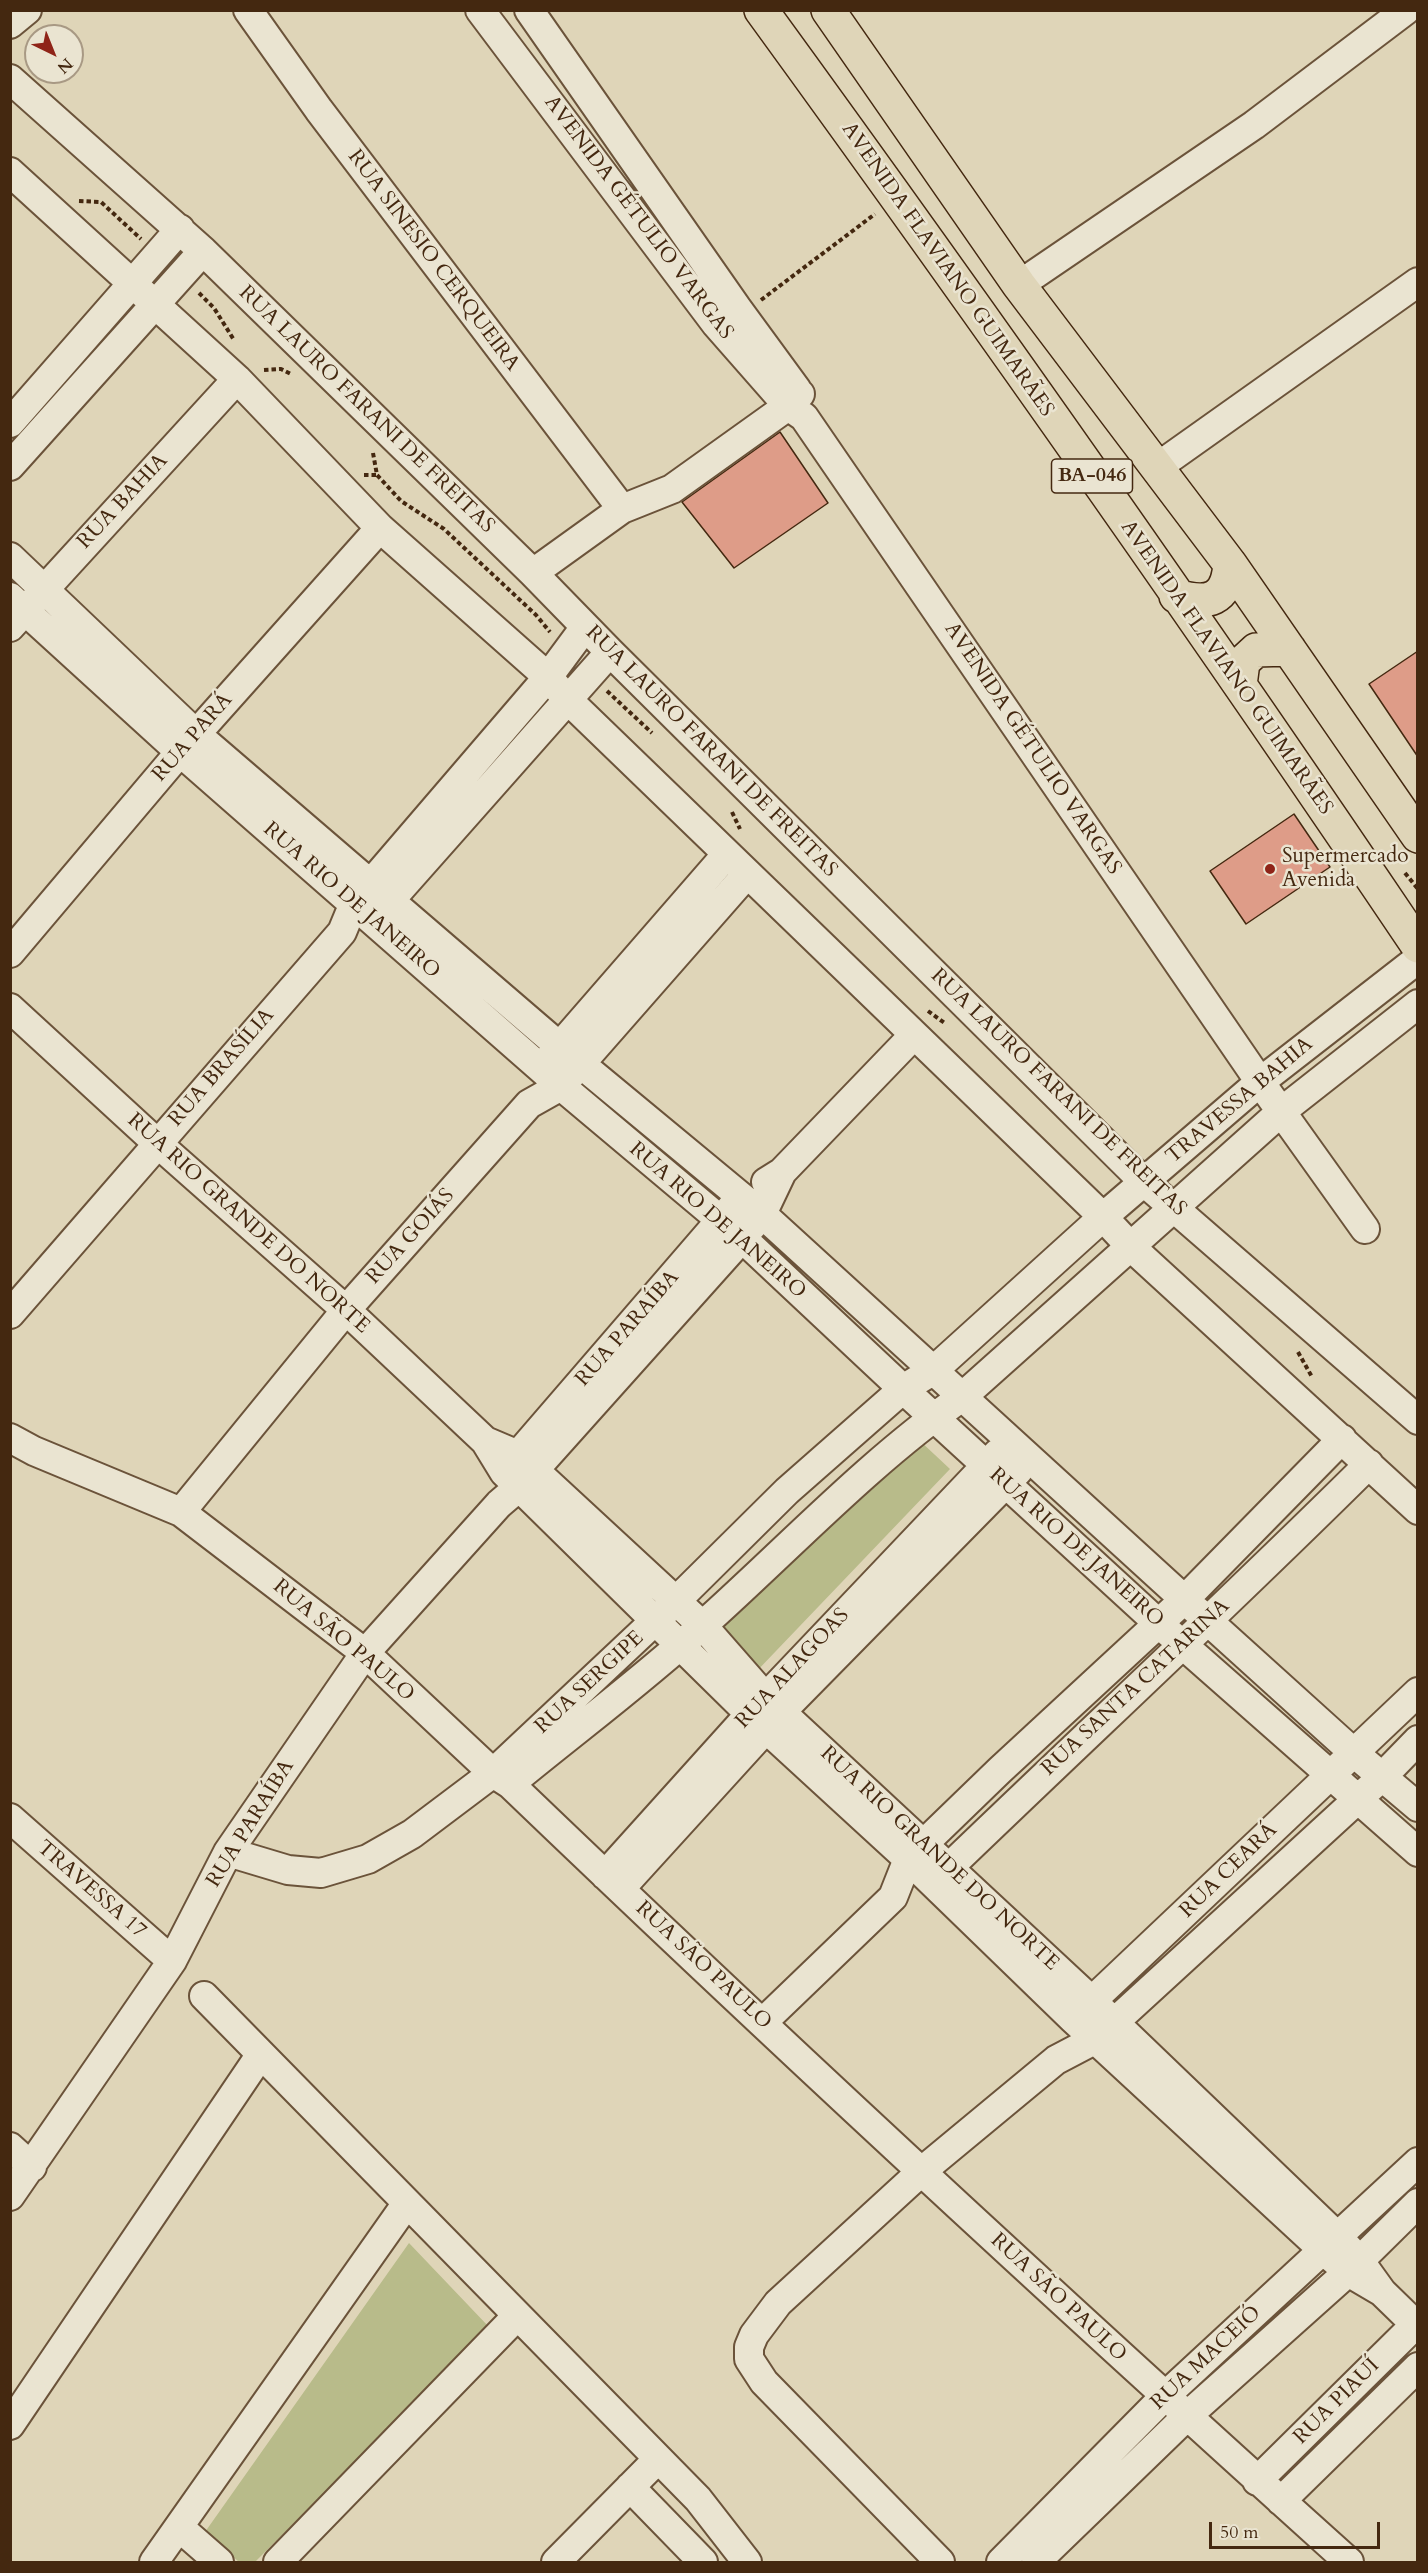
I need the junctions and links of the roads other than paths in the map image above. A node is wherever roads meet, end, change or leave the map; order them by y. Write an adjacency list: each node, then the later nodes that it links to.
1 (27, 10): 8 (street)
2 (248, 10): 23 (street, RUA SINESIO CERQUEIRA)
3 (480, 10): 17 (street, AVENIDA GÉTULIO VARGAS)
4 (529, 10): 17 (street, AVENIDA GÉTULIO VARGAS)
5 (761, 10): 29 (main road, AVENIDA FLAVIANO GUIMARÃES / BA-046)
6 (828, 10): 15 (main road, BA-046)
7 (1406, 10): 15 (street)
8 (10, 24)
9 (10, 79): 11 (street, RUA LAURO FARANI DE FREITAS)
10 (10, 172): 14 (street)
11 (180, 229): 12 (street, RUA LAURO FARANI DE FREITAS); 14 (street)
12 (203, 251): 16 (street); 27 (street, RUA LAURO FARANI DE FREITAS)
13 (1418, 282): 22 (street)
14 (132, 283): 16 (street); 20 (street)
15 (1019, 285): 22 (main road, BA-046)
16 (155, 304): 18 (street); 21 (street)
17 (731, 316): 19 (street, AVENIDA GÉTULIO VARGAS)
18 (237, 379): 24 (street); 28 (street, RUA BAHIA)
19 (797, 406): 23 (street); 50 (street, AVENIDA GÉTULIO VARGAS)
20 (10, 423)
21 (10, 466)
22 (1156, 468): 26 (main road, BA-046)
23 (622, 509): 27 (street)
24 (380, 528): 34 (street); 37 (street, RUA PARÁ)
25 (10, 557): 28 (street, RUA RIO DE JANEIRO)
26 (1230, 564): 29 (main road); 32 (main road, BA-046)
27 (534, 573): 31 (street, RUA LAURO FARANI DE FREITAS)
28 (44, 589): 30 (street, RUA BAHIA); 37 (street, RUA RIO DE JANEIRO)
29 (1176, 596): 35 (main road, AVENIDA FLAVIANO GUIMARÃES / BA-046)
30 (15, 611): 37 (street, RUA RIO DE JANEIRO)
31 (585, 627): 33 (street, RUA LAURO FARANI DE FREITAS); 34 (street, RUA BRASÍLIA)
32 (1289, 649): 35 (main road); 38 (main road, BA-046)
33 (610, 652): 36 (street, RUA BRASÍLIA); 53 (street, RUA LAURO FARANI DE FREITAS)
34 (548, 677): 36 (street); 41 (street, RUA BRASÍLIA)
35 (1240, 685): 42 (main road, AVENIDA FLAVIANO GUIMARÃES / BA-046)
36 (567, 699): 39 (street); 41 (street, RUA BRASÍLIA)
37 (188, 743): 41 (street, RUA RIO DE JANEIRO); 43 (street, RUA PARÁ)
38 (1418, 836)
39 (727, 854): 40 (street); 48 (street, RUA GOIÁS)
40 (747, 874): 47 (street); 48 (street, RUA GOIÁS)
41 (372, 902): 48 (street, RUA RIO DE JANEIRO); 49 (street, RUA RIO DE JANEIRO); 52 (street, RUA BRASÍLIA)
42 (1418, 946)
43 (10, 953)
44 (1418, 959): 50 (street, TRAVESSA BAHIA)
45 (1418, 1004): 51 (street, TRAVESSA BAHIA)
46 (10, 1008): 52 (street, RUA RIO GRANDE DO NORTE)
47 (913, 1036): 54 (street, RUA PARAÍBA); 56 (street)
48 (569, 1054): 49 (street, RUA GOIÁS); 54 (street, RUA RIO DE JANEIRO)
49 (551, 1077): 58 (street, RUA RIO DE JANEIRO); 60 (street, RUA GOIÁS)
50 (1260, 1082): 51 (street, AVENIDA GÉTULIO VARGAS); 53 (street, TRAVESSA BAHIA)
51 (1282, 1111): 55 (street, TRAVESSA BAHIA); 57 (street, AVENIDA GÉTULIO VARGAS)
52 (157, 1143): 60 (street, RUA RIO GRANDE DO NORTE); 61 (street, RUA BRASÍLIA)
53 (1144, 1182): 55 (street, RUA LAURO FARANI DE FREITAS); 56 (street, TRAVESSA BAHIA)
54 (752, 1205): 58 (street, RUA PARAÍBA); 62 (street, RUA RIO DE JANEIRO)
55 (1174, 1208): 59 (street, TRAVESSA BAHIA); 66 (street, RUA LAURO FARANI DE FREITAS)
56 (1103, 1217): 59 (street); 62 (street, TRAVESSA BAHIA)
57 (1365, 1228)
58 (732, 1229): 63 (street, RUA RIO DE JANEIRO); 72 (street, RUA PARAÍBA)
59 (1131, 1247): 64 (street, TRAVESSA BAHIA); 68 (street)
60 (346, 1310): 72 (street, RUA RIO GRANDE DO NORTE); 75 (street, RUA GOIÁS)
61 (10, 1314)
62 (934, 1370): 63 (street, TRAVESSA BAHIA); 64 (street, RUA RIO DE JANEIRO)
63 (903, 1389): 65 (street, RUA RIO DE JANEIRO); 73 (street, RUA SERGIPE)
64 (962, 1396): 65 (street, TRAVESSA BAHIA); 69 (street, RUA RIO DE JANEIRO)
65 (934, 1416): 71 (street, RUA RIO DE JANEIRO); 77 (street, RUA SERGIPE)
66 (1418, 1420)
67 (10, 1438): 75 (street, RUA SÃO PAULO)
68 (1342, 1439): 70 (street); 76 (street, RUA SANTA CATARINA)
69 (1020, 1451): 71 (street, RUA ALAGOAS); 79 (street, RUA RIO DE JANEIRO)
70 (1370, 1464): 74 (street); 78 (street, RUA SANTA CATARINA)
71 (995, 1474): 83 (street, RUA RIO DE JANEIRO); 89 (street, RUA ALAGOAS)
72 (515, 1477): 80 (street, RUA RIO GRANDE DO NORTE); 81 (street, RUA RIO GRANDE DO NORTE); 87 (street, RUA PARAÍBA)
73 (787, 1491): 77 (street); 80 (street, RUA SERGIPE)
74 (1418, 1510)
75 (182, 1512): 87 (street, RUA SÃO PAULO)
76 (1268, 1514): 78 (street); 79 (street, RUA SANTA CATARINA)
77 (816, 1519): 84 (street, RUA SERGIPE)
78 (1294, 1539): 82 (street, RUA SANTA CATARINA)
79 (1185, 1599): 82 (street, RUA RIO DE JANEIRO); 83 (street, RUA SANTA CATARINA)
80 (676, 1601): 81 (street, RUA SERGIPE); 84 (street, RUA RIO GRANDE DO NORTE)
81 (656, 1621): 85 (street, RUA RIO GRANDE DO NORTE); 95 (street, RUA SERGIPE)
82 (1208, 1621): 86 (street, RUA SANTA CATARINA); 91 (street, RUA RIO DE JANEIRO)
83 (1158, 1623): 86 (street, RUA RIO DE JANEIRO); 92 (street, RUA SANTA CATARINA)
84 (703, 1626): 85 (street, RUA SERGIPE); 89 (street, RUA RIO GRANDE DO NORTE)
85 (681, 1645): 89 (street, RUA RIO GRANDE DO NORTE); 95 (street, RUA SERGIPE)
86 (1184, 1645): 93 (street, RUA RIO DE JANEIRO); 96 (street, RUA SANTA CATARINA)
87 (365, 1653): 95 (street, RUA SÃO PAULO); 101 (street, RUA PARAÍBA)
88 (1418, 1692): 91 (street, RUA CEARÁ)
89 (766, 1713): 100 (street, RUA RIO GRANDE DO NORTE); 104 (street, RUA ALAGOAS)
90 (1418, 1740): 94 (street, RUA CEARÁ)
91 (1354, 1753): 93 (street, RUA CEARÁ); 94 (street, RUA RIO DE JANEIRO)
92 (1000, 1770): 96 (street); 100 (street, RUA SANTA CATARINA)
93 (1329, 1776): 97 (street, RUA RIO DE JANEIRO); 108 (street, RUA CEARÁ)
94 (1383, 1776): 97 (street, RUA CEARÁ); 98 (street, RUA RIO DE JANEIRO)
95 (502, 1779): 101 (street, RUA SERGIPE); 104 (street, RUA SÃO PAULO)
96 (1023, 1794): 103 (street, RUA SANTA CATARINA)
97 (1358, 1799): 102 (street, RUA RIO DE JANEIRO); 110 (street, RUA CEARÁ)
98 (1418, 1807)
99 (16, 1833): 106 (street, TRAVESSA 17)
100 (916, 1851): 103 (street, RUA RIO GRANDE DO NORTE); 105 (street, RUA SANTA CATARINA)
101 (228, 1852): 106 (street, RUA PARAÍBA)
102 (1418, 1852)
103 (941, 1875): 105 (street, RUA SANTA CATARINA); 108 (street, RUA RIO GRANDE DO NORTE)
104 (612, 1882): 109 (street, RUA SÃO PAULO)
105 (893, 1897): 109 (street, RUA SANTA CATARINA)
106 (172, 1961): 115 (street, RUA PARAÍBA)
107 (204, 1996): 111 (street)
108 (1082, 2010): 110 (street, RUA RIO GRANDE DO NORTE); 112 (street, RUA CEARÁ)
109 (763, 2022): 116 (street, RUA SÃO PAULO)
110 (1105, 2030): 112 (street, RUA CEARÁ); 120 (street, RUA RIO GRANDE DO NORTE)
111 (261, 2054): 118 (street); 127 (street)
112 (1056, 2060): 116 (street, RUA CEARÁ)
113 (10, 2147): 115 (street)
114 (1418, 2162): 120 (street, RUA MACEIÓ)
115 (32, 2167): 117 (street, RUA PARAÍBA)
116 (922, 2171): 125 (street, RUA SÃO PAULO); 139 (street, RUA CEARÁ)
117 (10, 2196)
118 (408, 2203): 122 (street); 132 (street)
119 (1418, 2203): 121 (street, RUA MACEIÓ)
120 (1331, 2244): 121 (street, RUA RIO GRANDE DO NORTE); 125 (street, RUA MACEIÓ)
121 (1354, 2266): 123 (street, RUA RIO GRANDE DO NORTE); 126 (street, RUA MACEIÓ)
122 (518, 2316): 128 (street); 135 (street)
123 (1417, 2325): 129 (street, RUA PIAUÍ)
124 (1418, 2367): 131 (street, RUA PIAUÍ)
125 (1164, 2397): 126 (street, RUA SÃO PAULO); 140 (street, RUA MACEIÓ)
126 (1187, 2416): 129 (street, RUA SÃO PAULO); 141 (street, RUA MACEIÓ)
127 (10, 2425)
128 (658, 2459): 130 (street); 138 (street)
129 (1257, 2481): 131 (street, RUA SÃO PAULO)
130 (630, 2487): 136 (street); 137 (street)
131 (1281, 2501): 142 (street, RUA SÃO PAULO)
132 (179, 2527): 133 (street); 134 (street)
133 (154, 2562)
134 (219, 2562)
135 (278, 2562)
136 (556, 2562)
137 (704, 2562)
138 (747, 2562)
139 (940, 2562)
140 (1001, 2562)
141 (1036, 2562)
142 (1349, 2562)

